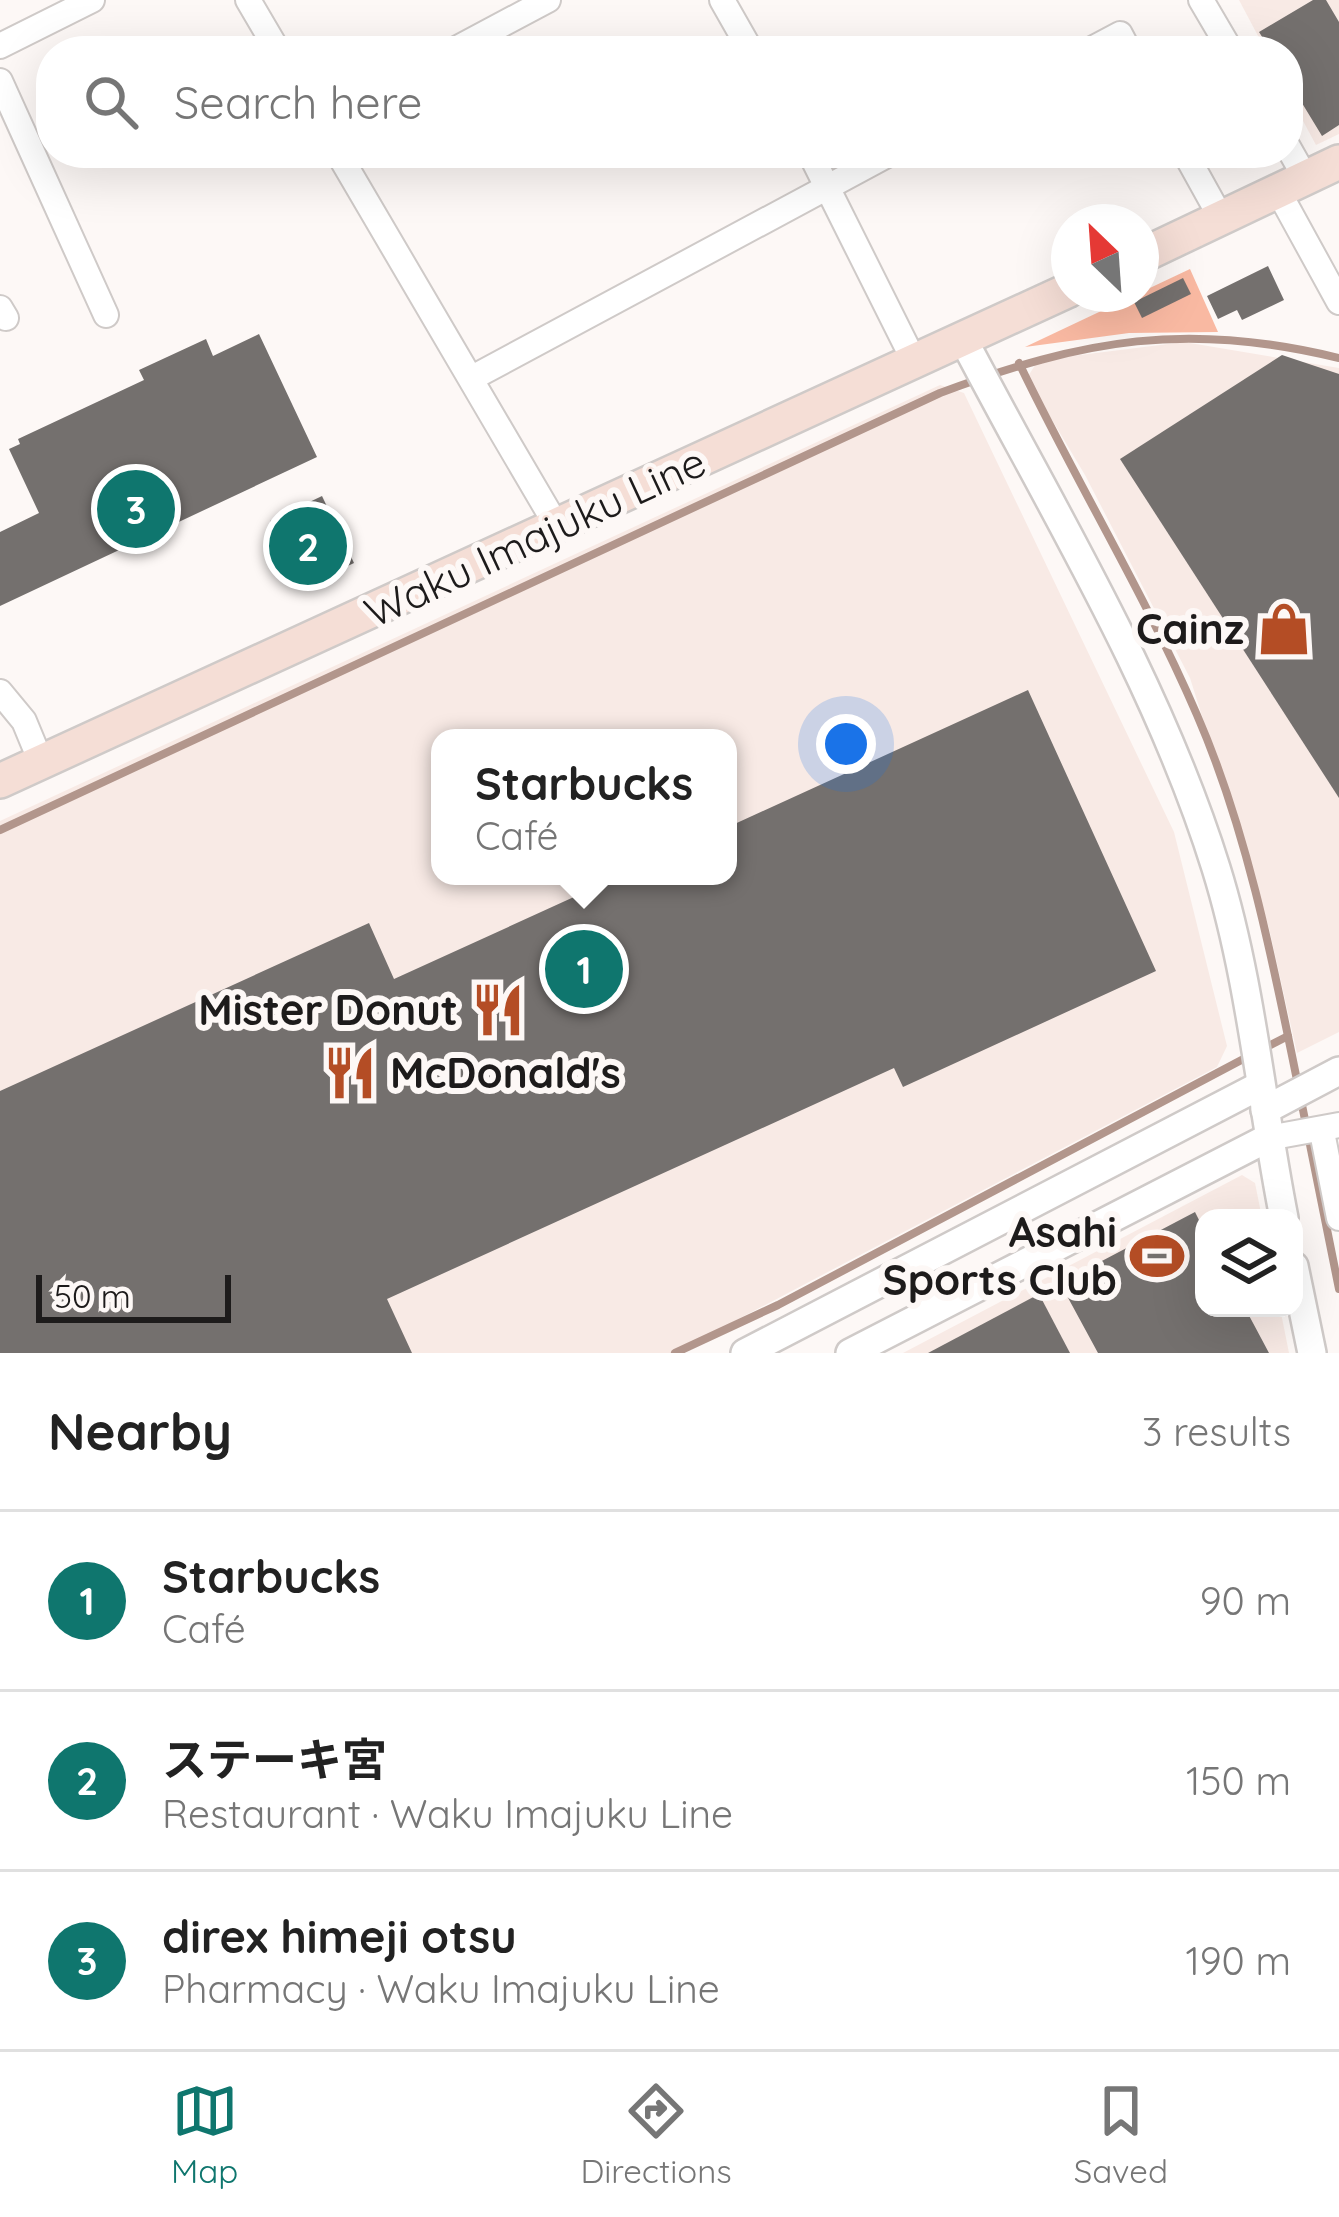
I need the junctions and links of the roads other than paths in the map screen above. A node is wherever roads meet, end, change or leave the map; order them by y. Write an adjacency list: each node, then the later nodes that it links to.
1 (92, 0): 10 (street)
2 (248, 0): 6 (street)
3 (548, 0): 7 (street)
4 (722, 0): 8 (street)
5 (1201, 0): 9 (street)
6 (269, 36)
7 (480, 36)
8 (742, 36)
9 (1222, 36)
10 (0, 46)
11 (0, 82): 12 (street)
12 (36, 161)
13 (1339, 162): 19 (main road)
14 (39, 168): 25 (street)
15 (347, 168): 28 (street)
16 (818, 168): 20 (street)
17 (862, 168): 20 (street)
18 (1193, 168): 21 (street)
19 (1290, 171): 21 (main road); 24 (street)
20 (828, 186): 27 (street); 28 (street)
21 (1221, 218): 22 (main road)
22 (1159, 247)
23 (1051, 298): 26 (main road, Waku Imajuku Line)
24 (1339, 302)
25 (106, 315)
26 (964, 339): 27 (main road, Waku Imajuku Line); 34 (street)
27 (914, 361): 29 (main road, Waku Imajuku Line)
28 (472, 378): 29 (street)
29 (558, 528): 31 (main road, Waku Imajuku Line)
30 (0, 692): 31 (street)
31 (41, 762): 32 (main road, Waku Imajuku Line)
32 (0, 781)
33 (1339, 1071): 34 (street)
34 (1264, 1111): 35 (street); 36 (street); 39 (street); 40 (street)
35 (1331, 1128): 37 (street)
36 (1282, 1209)
37 (1339, 1218)
38 (1303, 1310): 41 (street)
39 (746, 1353)
40 (850, 1353)
41 (1312, 1353)

